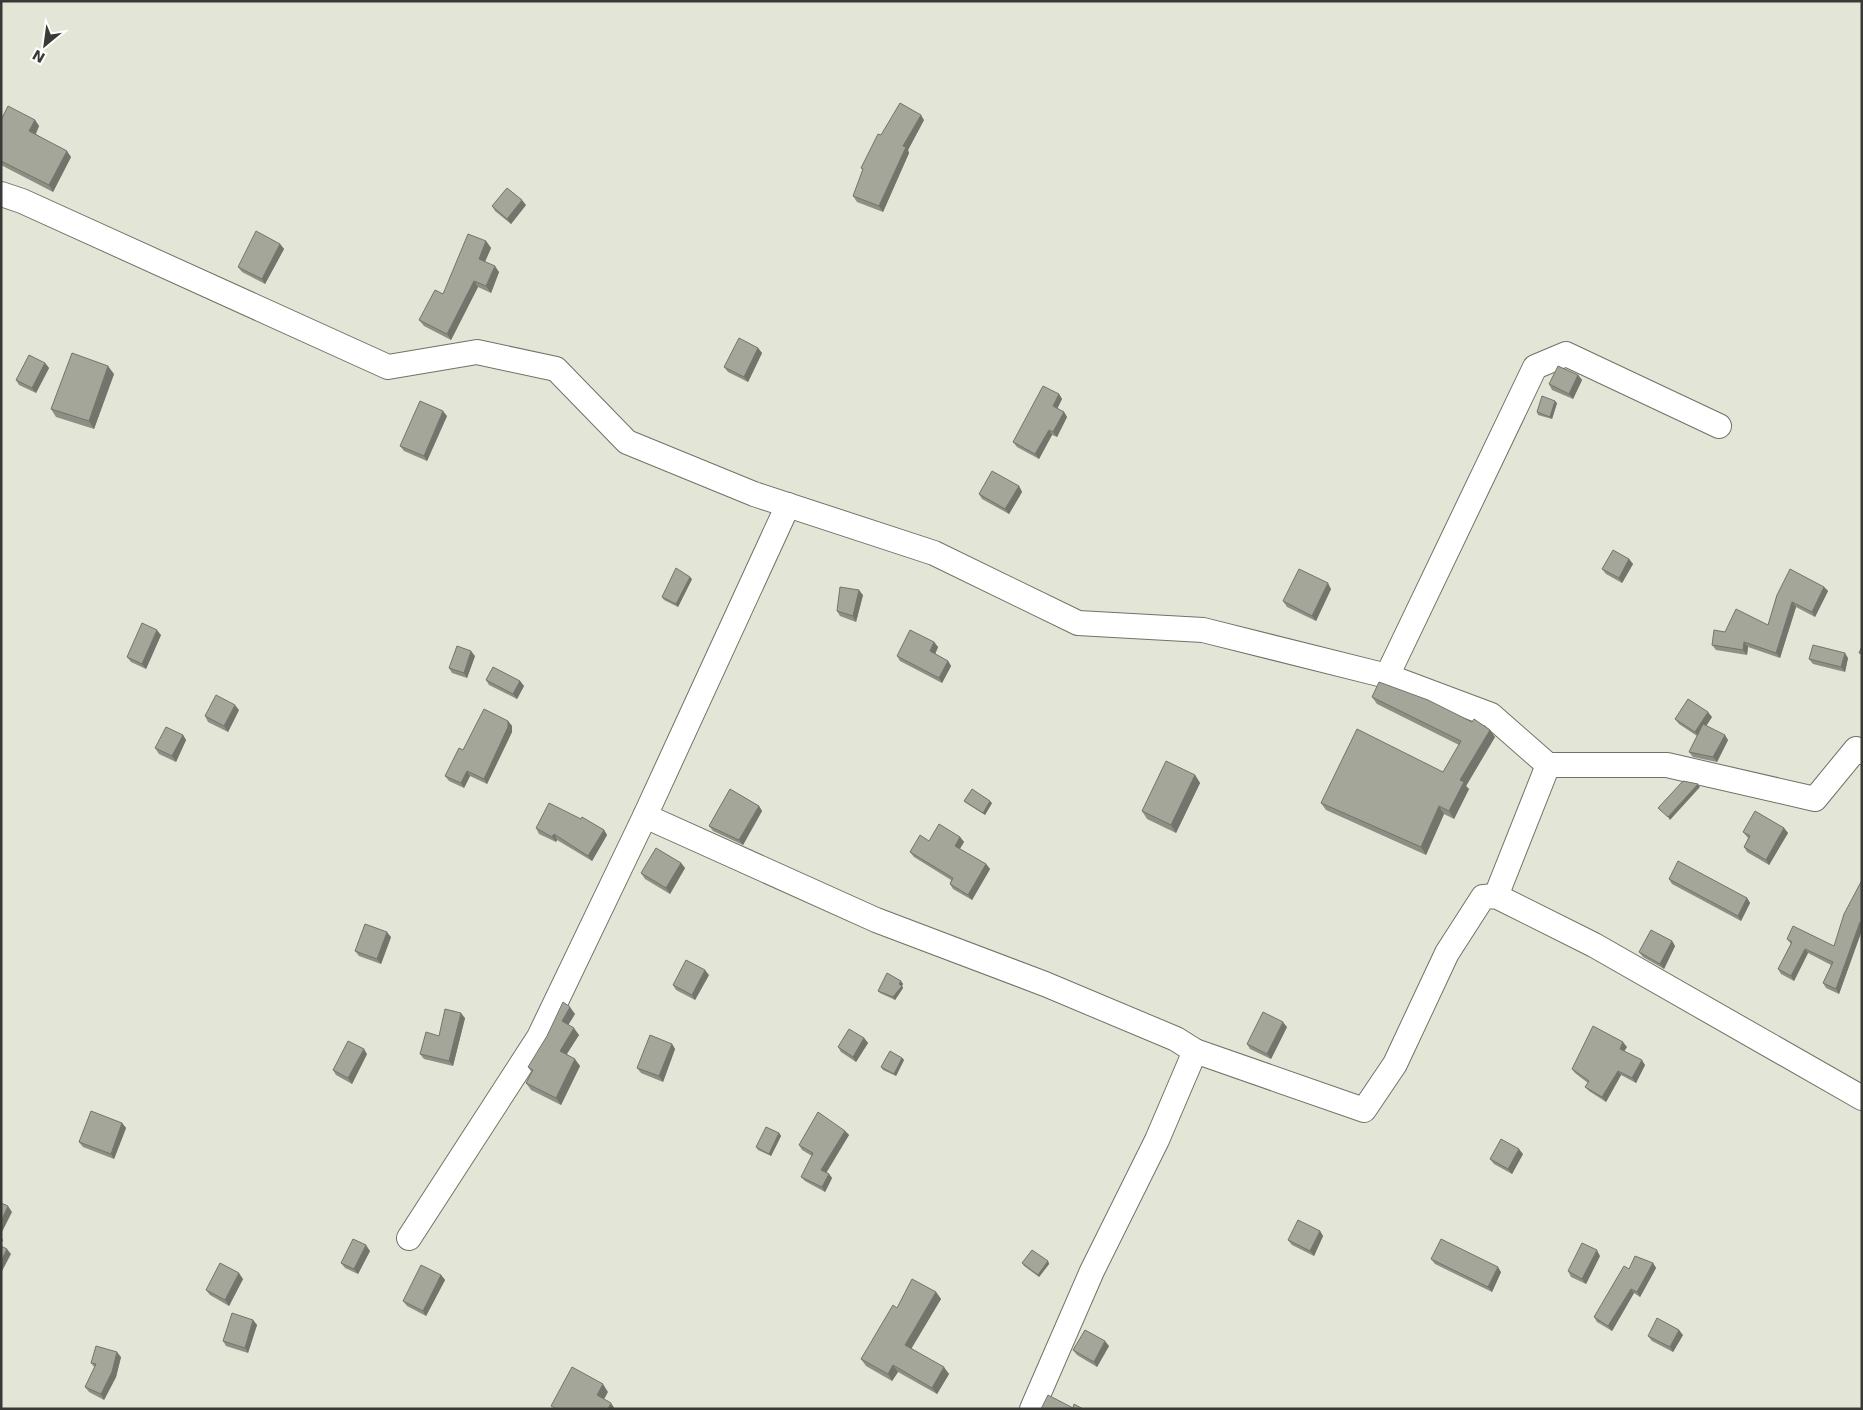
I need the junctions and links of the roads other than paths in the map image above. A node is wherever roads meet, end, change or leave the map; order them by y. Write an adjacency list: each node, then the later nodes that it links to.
1 (1, 194): 3 (street)
2 (1719, 426): 4 (street)
3 (788, 505): 4 (street); 7 (street)
4 (1388, 676): 6 (street)
5 (1862, 752): 6 (street)
6 (1548, 766): 8 (street)
7 (645, 816): 9 (street); 11 (street)
8 (1496, 896): 9 (street); 10 (street)
9 (1195, 1051): 12 (street)
10 (1862, 1098)
11 (409, 1238)
12 (1032, 1409)

